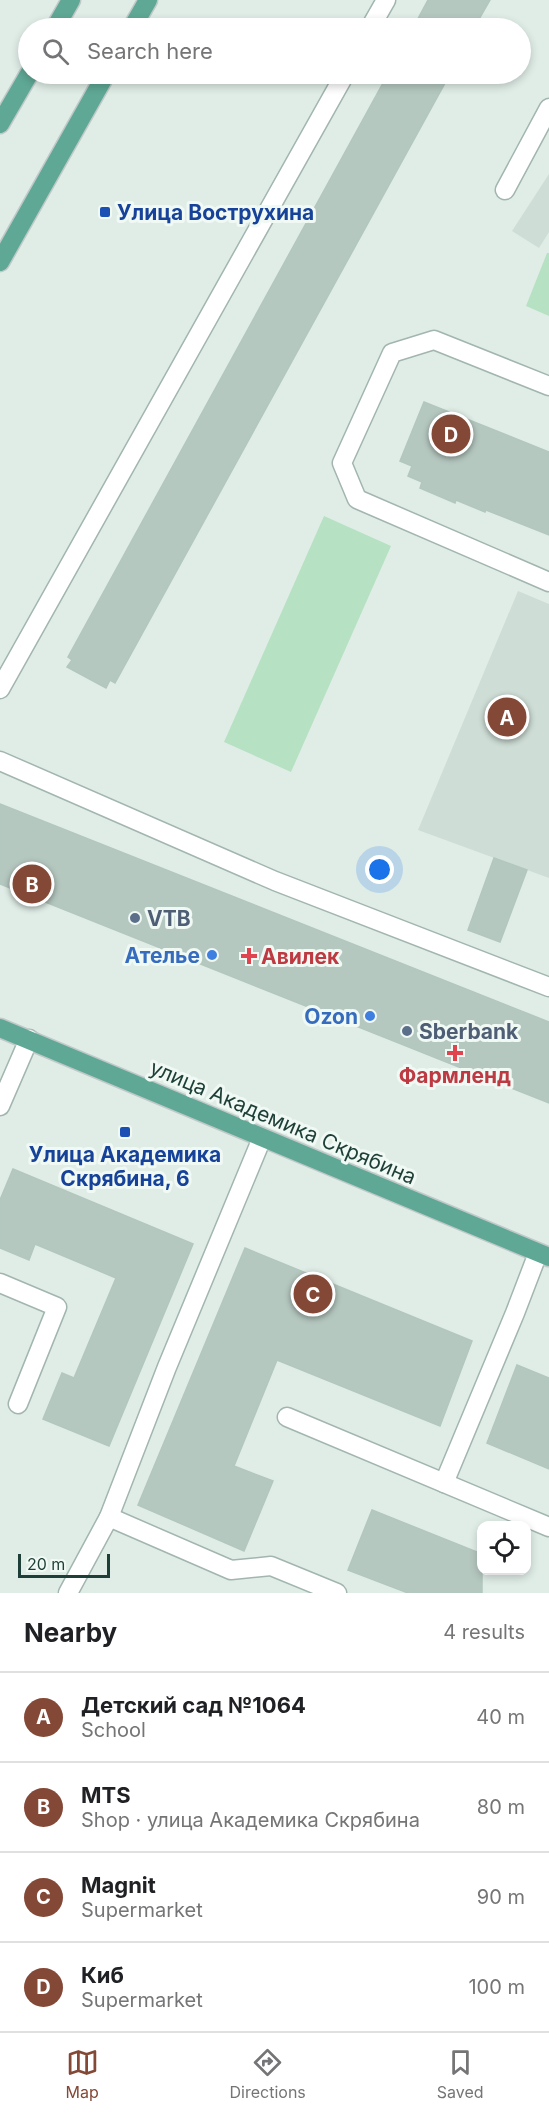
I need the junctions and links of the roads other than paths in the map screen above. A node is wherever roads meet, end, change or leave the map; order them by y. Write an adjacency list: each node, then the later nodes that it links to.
1 (71, 0): 4 (main road)
2 (148, 0): 5 (main road)
3 (386, 0): 6 (lane)
4 (61, 18)
5 (138, 18)
6 (376, 18)
7 (23, 84): 11 (main road)
8 (100, 84): 13 (main road)
9 (339, 84): 16 (lane)
10 (549, 108): 12 (lane)
11 (0, 124)
12 (505, 190)
13 (0, 262)
14 (549, 386): 15 (lane)
15 (549, 582)
16 (0, 689)
17 (0, 760): 18 (lane)
18 (549, 987)
19 (0, 1028): 20 (main road, улица Академика Скрябина)
20 (29, 1039): 21 (lane); 22 (main road, улица Академика Скрябина)
21 (0, 1106)
22 (262, 1138): 23 (main road, улица Академика Скрябина); 28 (lane)
23 (543, 1255): 27 (lane)
24 (0, 1283): 25 (lane)
25 (18, 1404)
26 (287, 1417): 27 (lane)
27 (444, 1483): 29 (lane)
28 (109, 1517): 30 (lane); 31 (lane)
29 (549, 1527)
30 (68, 1593)
31 (337, 1593)

